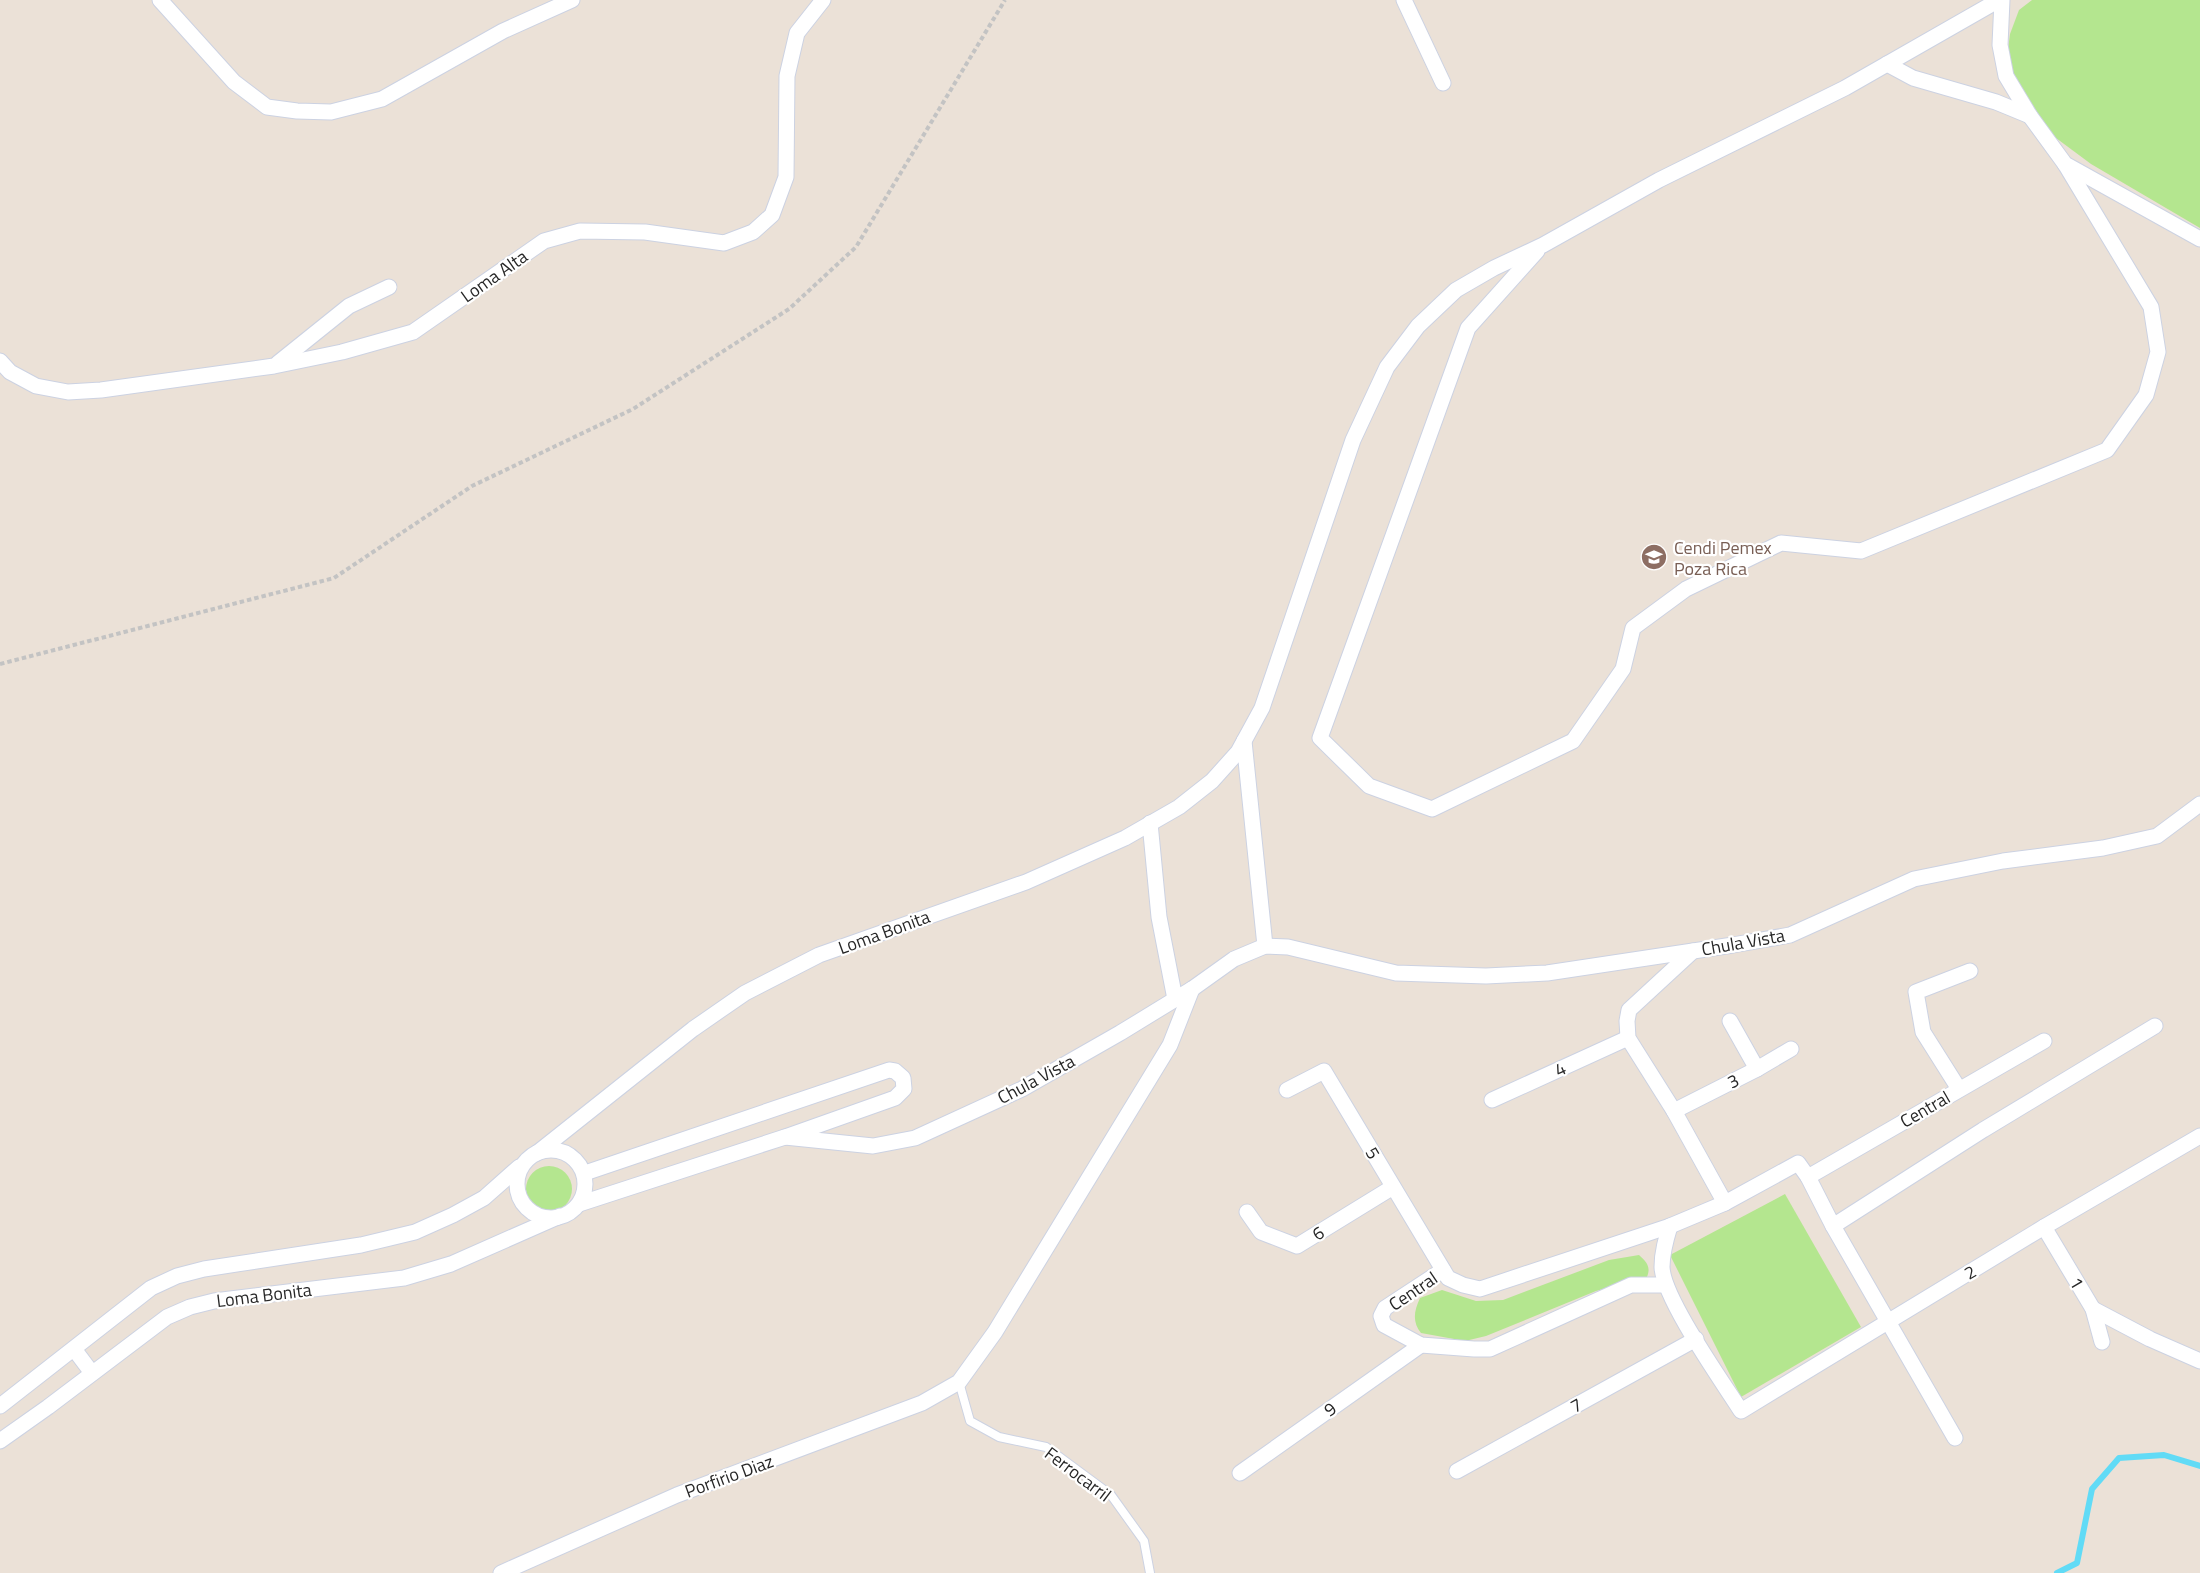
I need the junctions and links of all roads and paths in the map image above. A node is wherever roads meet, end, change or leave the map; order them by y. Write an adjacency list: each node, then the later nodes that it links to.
1 (160, 0): 2 (street)
2 (572, 0)
3 (823, 0): 15 (street, Loma Alta)
4 (1005, 0): 16 (path)
5 (1404, 0): 8 (street)
6 (2001, 0): 7 (street); 9 (street)
7 (1887, 63): 9 (street); 12 (street)
8 (1443, 82)
9 (2030, 116): 10 (street)
10 (2065, 164): 11 (street); 12 (street)
11 (2200, 239)
12 (1543, 245): 17 (street, Loma Bonita)
13 (389, 287): 15 (street)
14 (0, 361): 15 (street, Loma Alta)
15 (274, 366)
16 (0, 664)
17 (1244, 741): 19 (street, Loma Bonita); 20 (street)
18 (2200, 804): 21 (street, Chula Vista)
19 (1150, 824): 24 (street); 37 (street, Loma Bonita)
20 (1265, 946): 21 (street, Chula Vista); 23 (street, Chula Vista)
21 (1692, 951): 27 (street)
22 (1970, 971): 31 (street)
23 (1192, 989): 24 (street, Chula Vista); 59 (street)
24 (1175, 999): 36 (street, Chula Vista)
25 (1730, 1021): 30 (street)
26 (2155, 1026): 47 (street)
27 (1628, 1038): 33 (street, 4); 34 (street)
28 (2044, 1041): 31 (street, Central)
29 (1791, 1048): 30 (street, 3)
30 (1757, 1069): 34 (street, 3)
31 (1959, 1089): 40 (street, Central)
32 (1287, 1090): 41 (street, 5)
33 (1492, 1100)
34 (1674, 1111): 42 (street)
35 (2200, 1136): 48 (street, 2)
36 (785, 1137): 39 (street); 43 (street)
37 (537, 1153): 38 (street); 39 (street)
38 (519, 1167): 45 (street); 56 (street, Loma Bonita)
39 (585, 1173): 43 (street)
40 (1808, 1177): 42 (street, Central); 47 (street)
41 (1393, 1187): 44 (street, 6); 49 (street, 5)
42 (1725, 1203): 46 (street, Central)
43 (579, 1204): 45 (street)
44 (1247, 1212)
45 (560, 1216): 58 (street, Loma Bonita)
46 (1670, 1226): 49 (street, Central); 50 (street)
47 (1833, 1226): 52 (street)
48 (2044, 1227): 51 (street, 1); 52 (street, 2)
49 (1443, 1270): 55 (street, Central)
50 (1666, 1285): 53 (street); 55 (street, Central)
51 (2093, 1310): 54 (street, 1); 57 (street)
52 (1889, 1321): 53 (street, 2); 61 (street)
53 (1696, 1339): 63 (street, 7)
54 (2102, 1342)
55 (1421, 1345): 64 (street, 9)
56 (74, 1349): 58 (street); 60 (street, Loma Bonita)
57 (2200, 1361)
58 (92, 1373): 62 (street, Loma Bonita)
59 (959, 1382): 65 (street, Porfirio Diaz); 66 (lane, Ferrocarril)
60 (0, 1406)
61 (1955, 1438)
62 (0, 1441)
63 (1457, 1471)
64 (1240, 1473)
65 (501, 1573)
66 (1150, 1573)

